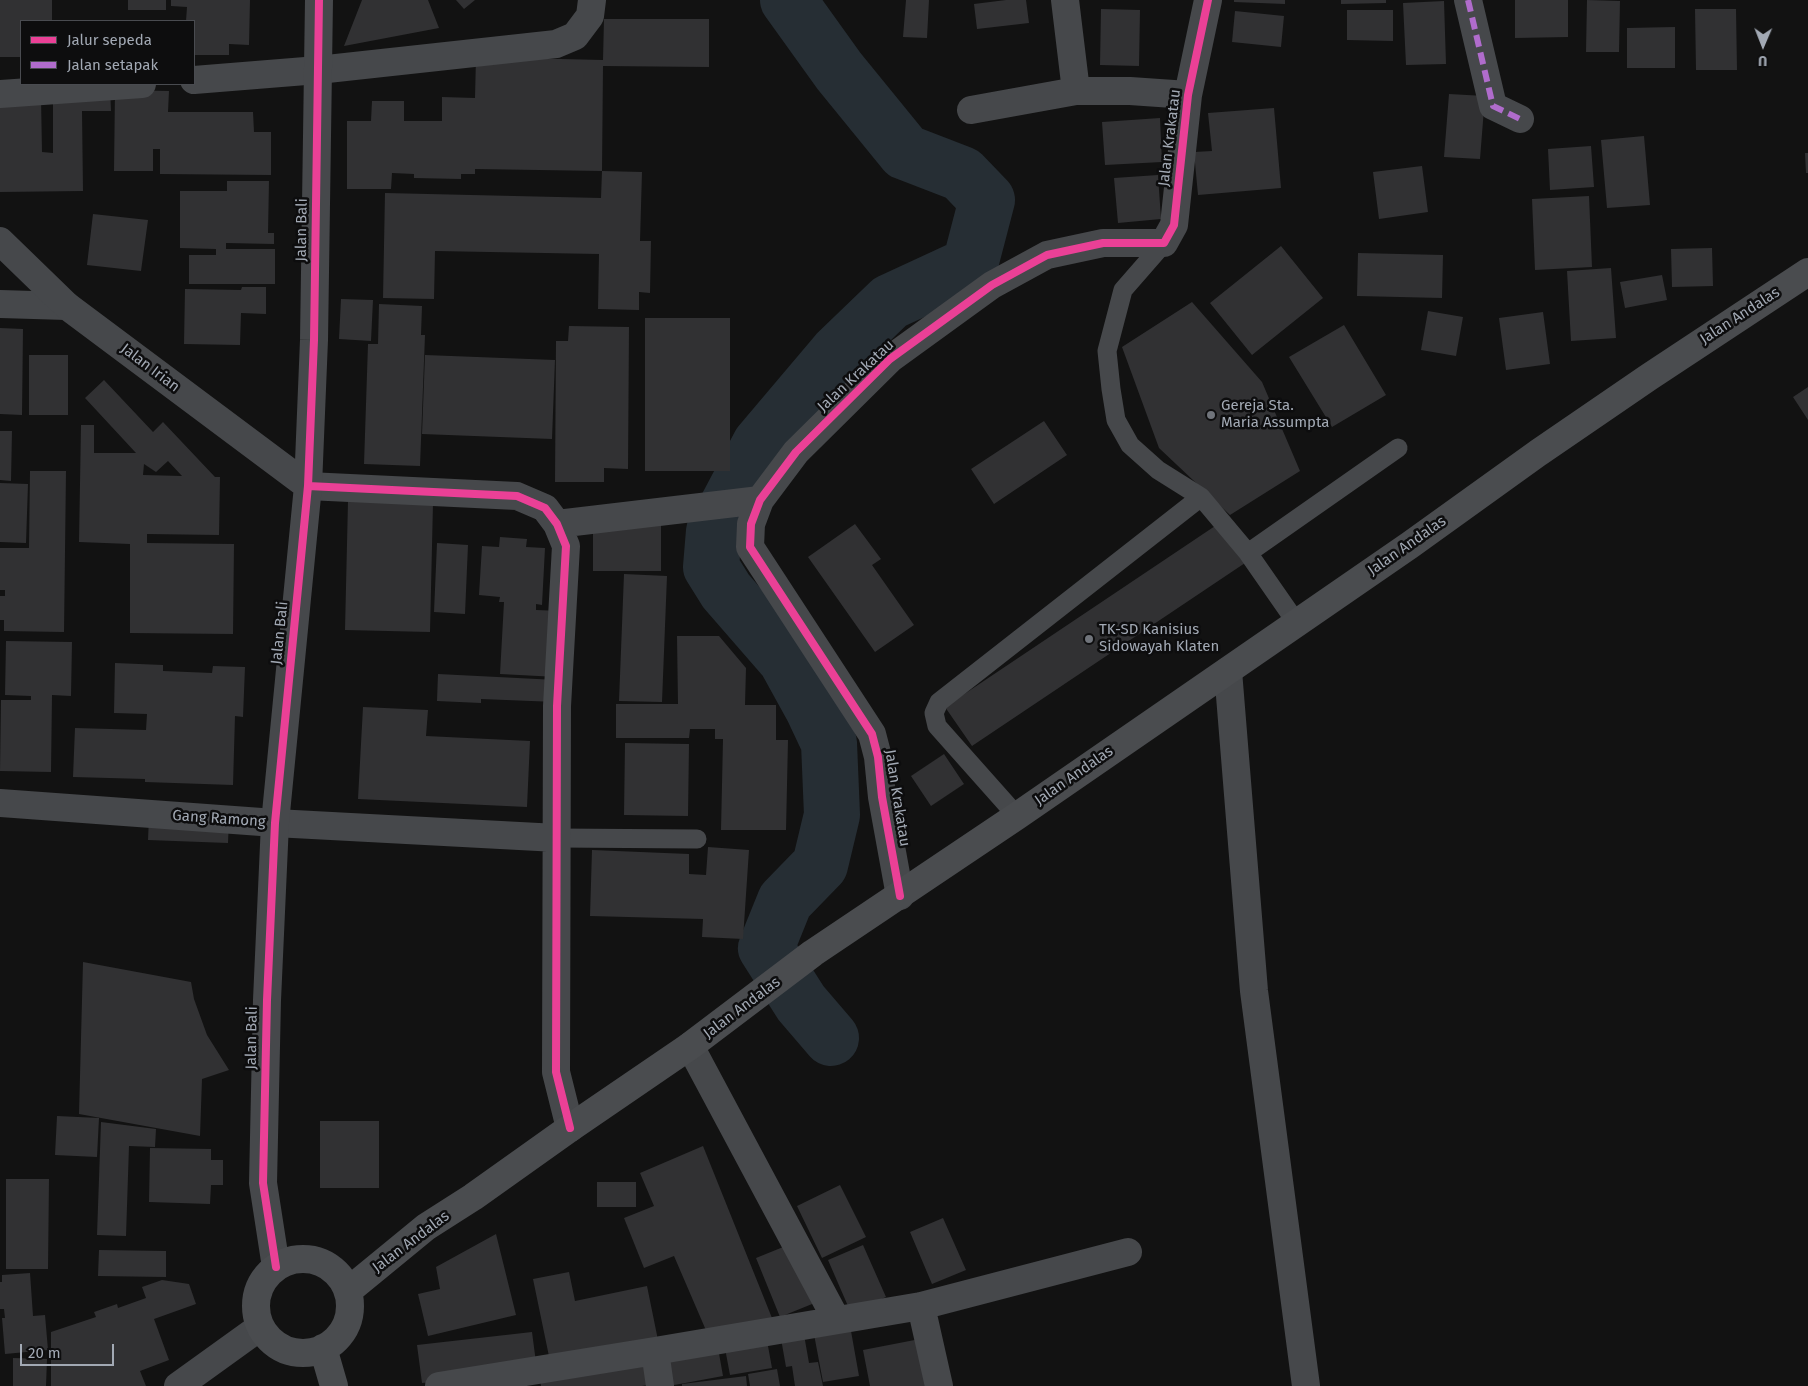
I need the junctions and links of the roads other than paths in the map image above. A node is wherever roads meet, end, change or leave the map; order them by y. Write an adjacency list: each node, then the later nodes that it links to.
1 (318, 0): 6 (street, Jalan Bali)
2 (592, 0): 6 (street)
3 (1065, 0): 9 (street)
4 (1208, 0): 11 (street, Jalan Krakatau)
5 (1468, 0): 13 (street)
6 (318, 70): 7 (street); 20 (street, Jalan Bali)
7 (195, 80)
8 (128, 85): 10 (street)
9 (1076, 91): 11 (street); 12 (street)
10 (0, 94)
11 (1188, 95): 15 (street, Jalan Krakatau)
12 (971, 110)
13 (1520, 119)
14 (0, 241): 18 (street, Jalan Irian)
15 (1164, 243): 21 (lane); 22 (street, Jalan Krakatau)
16 (1808, 272): 25 (main road, Jalan Andalas)
17 (0, 304): 18 (street)
18 (67, 306): 20 (street, Jalan Irian)
19 (1398, 448): 24 (lane)
20 (308, 486): 23 (street); 29 (street, Jalan Bali)
21 (1201, 497): 24 (lane); 28 (lane)
22 (754, 501): 23 (street); 32 (street, Jalan Krakatau)
23 (558, 524): 30 (street)
24 (1248, 553): 25 (lane)
25 (1296, 622): 26 (main road, Jalan Andalas)
26 (1228, 671): 28 (main road, Jalan Andalas); 48 (street)
27 (0, 802): 29 (street, Gang Ramong)
28 (1017, 816): 32 (main road, Jalan Andalas)
29 (275, 823): 30 (street, Gang Ramong); 36 (street, Jalan Bali)
30 (557, 838): 31 (lane); 34 (street)
31 (697, 839)
32 (900, 896): 33 (main road, Jalan Andalas)
33 (690, 1046): 34 (main road, Jalan Andalas); 39 (street)
34 (570, 1128): 37 (main road, Jalan Andalas)
35 (1128, 1252): 38 (street)
36 (276, 1267): 37 (main road); 40 (main road)
37 (348, 1291): 41 (main road)
38 (921, 1306): 39 (street); 47 (street)
39 (836, 1319): 42 (street)
40 (260, 1327): 41 (main road); 43 (street)
41 (323, 1348): 44 (main road)
42 (655, 1351): 45 (street); 46 (street)
43 (178, 1386)
44 (334, 1386)
45 (439, 1386)
46 (660, 1386)
47 (939, 1386)
48 (1306, 1386)

